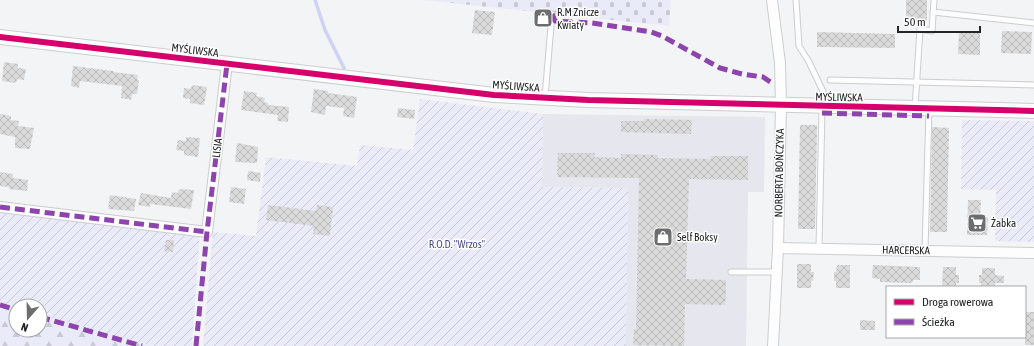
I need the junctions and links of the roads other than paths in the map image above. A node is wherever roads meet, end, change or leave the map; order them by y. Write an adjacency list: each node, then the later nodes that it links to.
1 (772, 0): 13 (street, NORBERTA BOŃCZYKA)
2 (796, 0): 14 (lane)
3 (934, 0): 4 (lane)
4 (933, 12): 6 (lane); 10 (lane)
5 (552, 14): 12 (lane)
6 (1034, 23)
7 (0, 37): 8 (street, MYŚLIWSKA)
8 (227, 64): 12 (street, MYŚLIWSKA); 18 (street, LISIA)
9 (830, 80): 10 (lane)
10 (916, 82): 11 (lane); 15 (lane)
11 (1034, 85)
12 (545, 98): 13 (street, MYŚLIWSKA)
13 (781, 105): 14 (street, MYŚLIWSKA); 19 (street, NORBERTA BOŃCZYKA)
14 (826, 106): 15 (street, MYŚLIWSKA); 20 (lane)
15 (915, 109): 16 (street, MYŚLIWSKA)
16 (929, 109): 17 (street, MYŚLIWSKA); 21 (lane)
17 (1034, 111)
18 (0, 207)
19 (778, 248): 20 (street, HARCERSKA); 24 (street, NORBERTA BOŃCZYKA)
20 (819, 248): 21 (street, HARCERSKA)
21 (925, 250): 22 (street, HARCERSKA)
22 (1034, 252)
23 (731, 272): 24 (lane)
24 (777, 272): 25 (street, NORBERTA BOŃCZYKA)
25 (773, 346)

